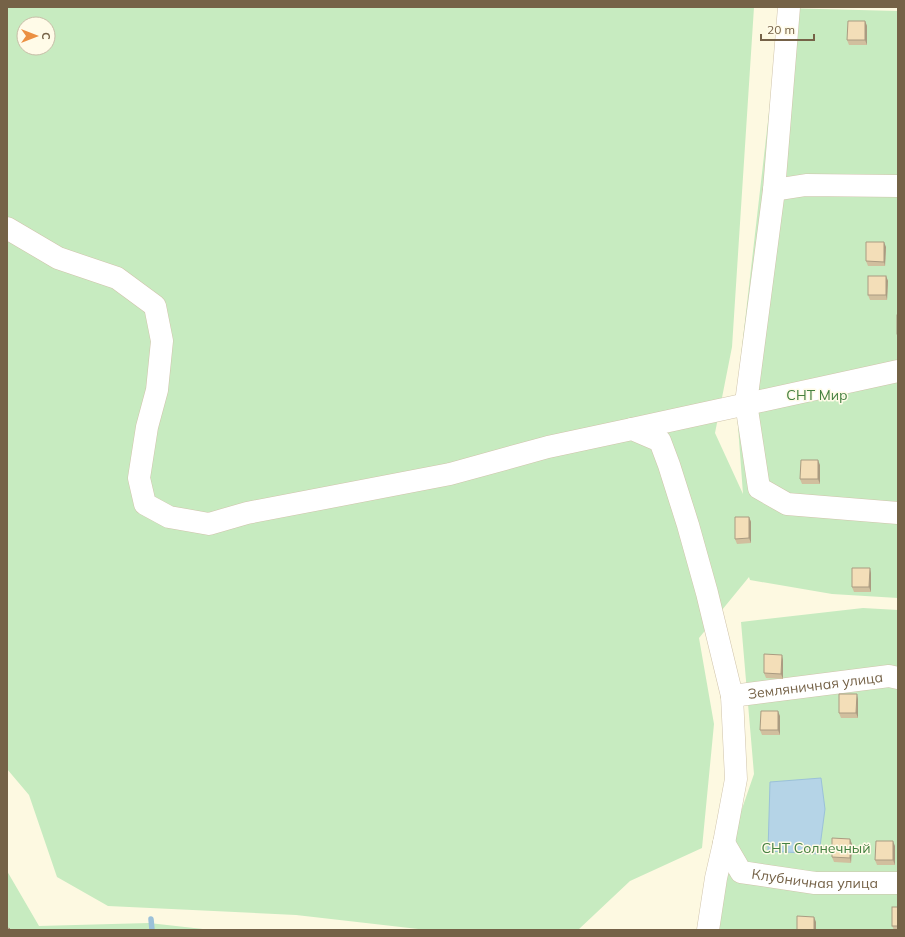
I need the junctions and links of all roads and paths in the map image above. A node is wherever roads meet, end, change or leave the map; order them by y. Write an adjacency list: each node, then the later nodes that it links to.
1 (788, 7): 3 (street)
2 (898, 186): 3 (street)
3 (774, 190): 6 (street)
4 (7, 228): 7 (street)
5 (898, 371): 6 (street)
6 (746, 403): 7 (street); 8 (street)
7 (632, 429): 10 (street)
8 (898, 512)
9 (898, 678): 10 (street, Земляничная улица)
10 (732, 696): 11 (street)
11 (724, 843): 12 (street, Клубничная улица); 13 (street)
12 (898, 883)
13 (708, 930)

